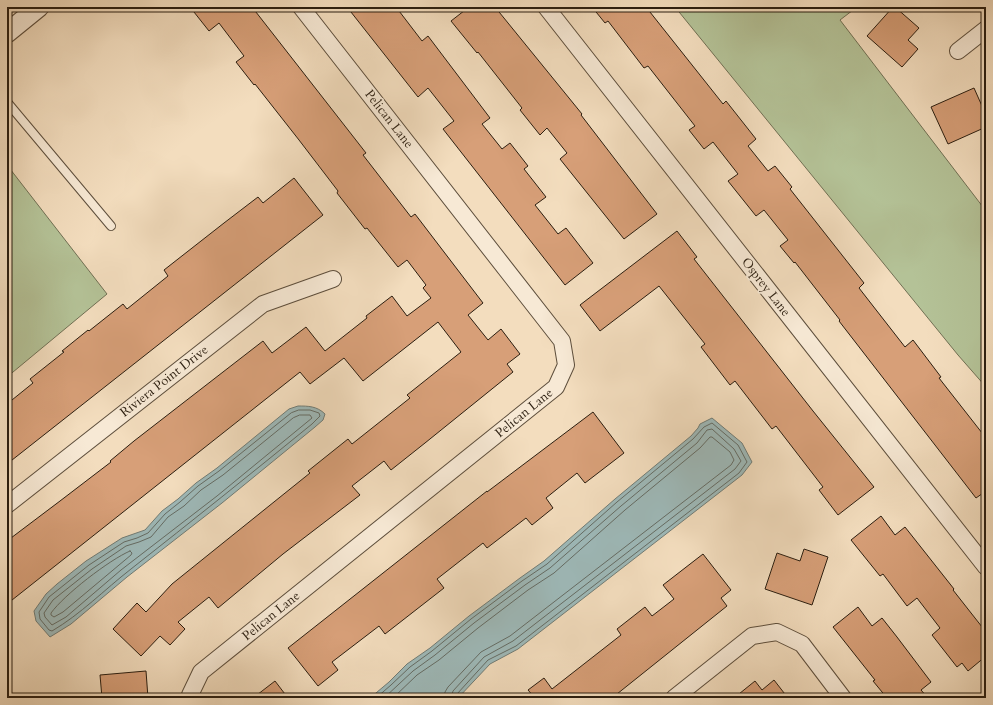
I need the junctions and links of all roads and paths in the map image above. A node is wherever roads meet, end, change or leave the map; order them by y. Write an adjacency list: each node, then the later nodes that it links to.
1 (39, 7): 5 (street)
2 (301, 7): 12 (street, Pelican Lane)
3 (546, 7): 11 (street, Osprey Lane)
4 (986, 29): 6 (street)
5 (7, 33)
6 (958, 51)
7 (7, 102): 8 (lane)
8 (111, 226)
9 (333, 279): 10 (street, Riviera Point Drive)
10 (7, 505)
11 (986, 567)
12 (191, 698)
13 (674, 698): 14 (street)
14 (843, 698)

